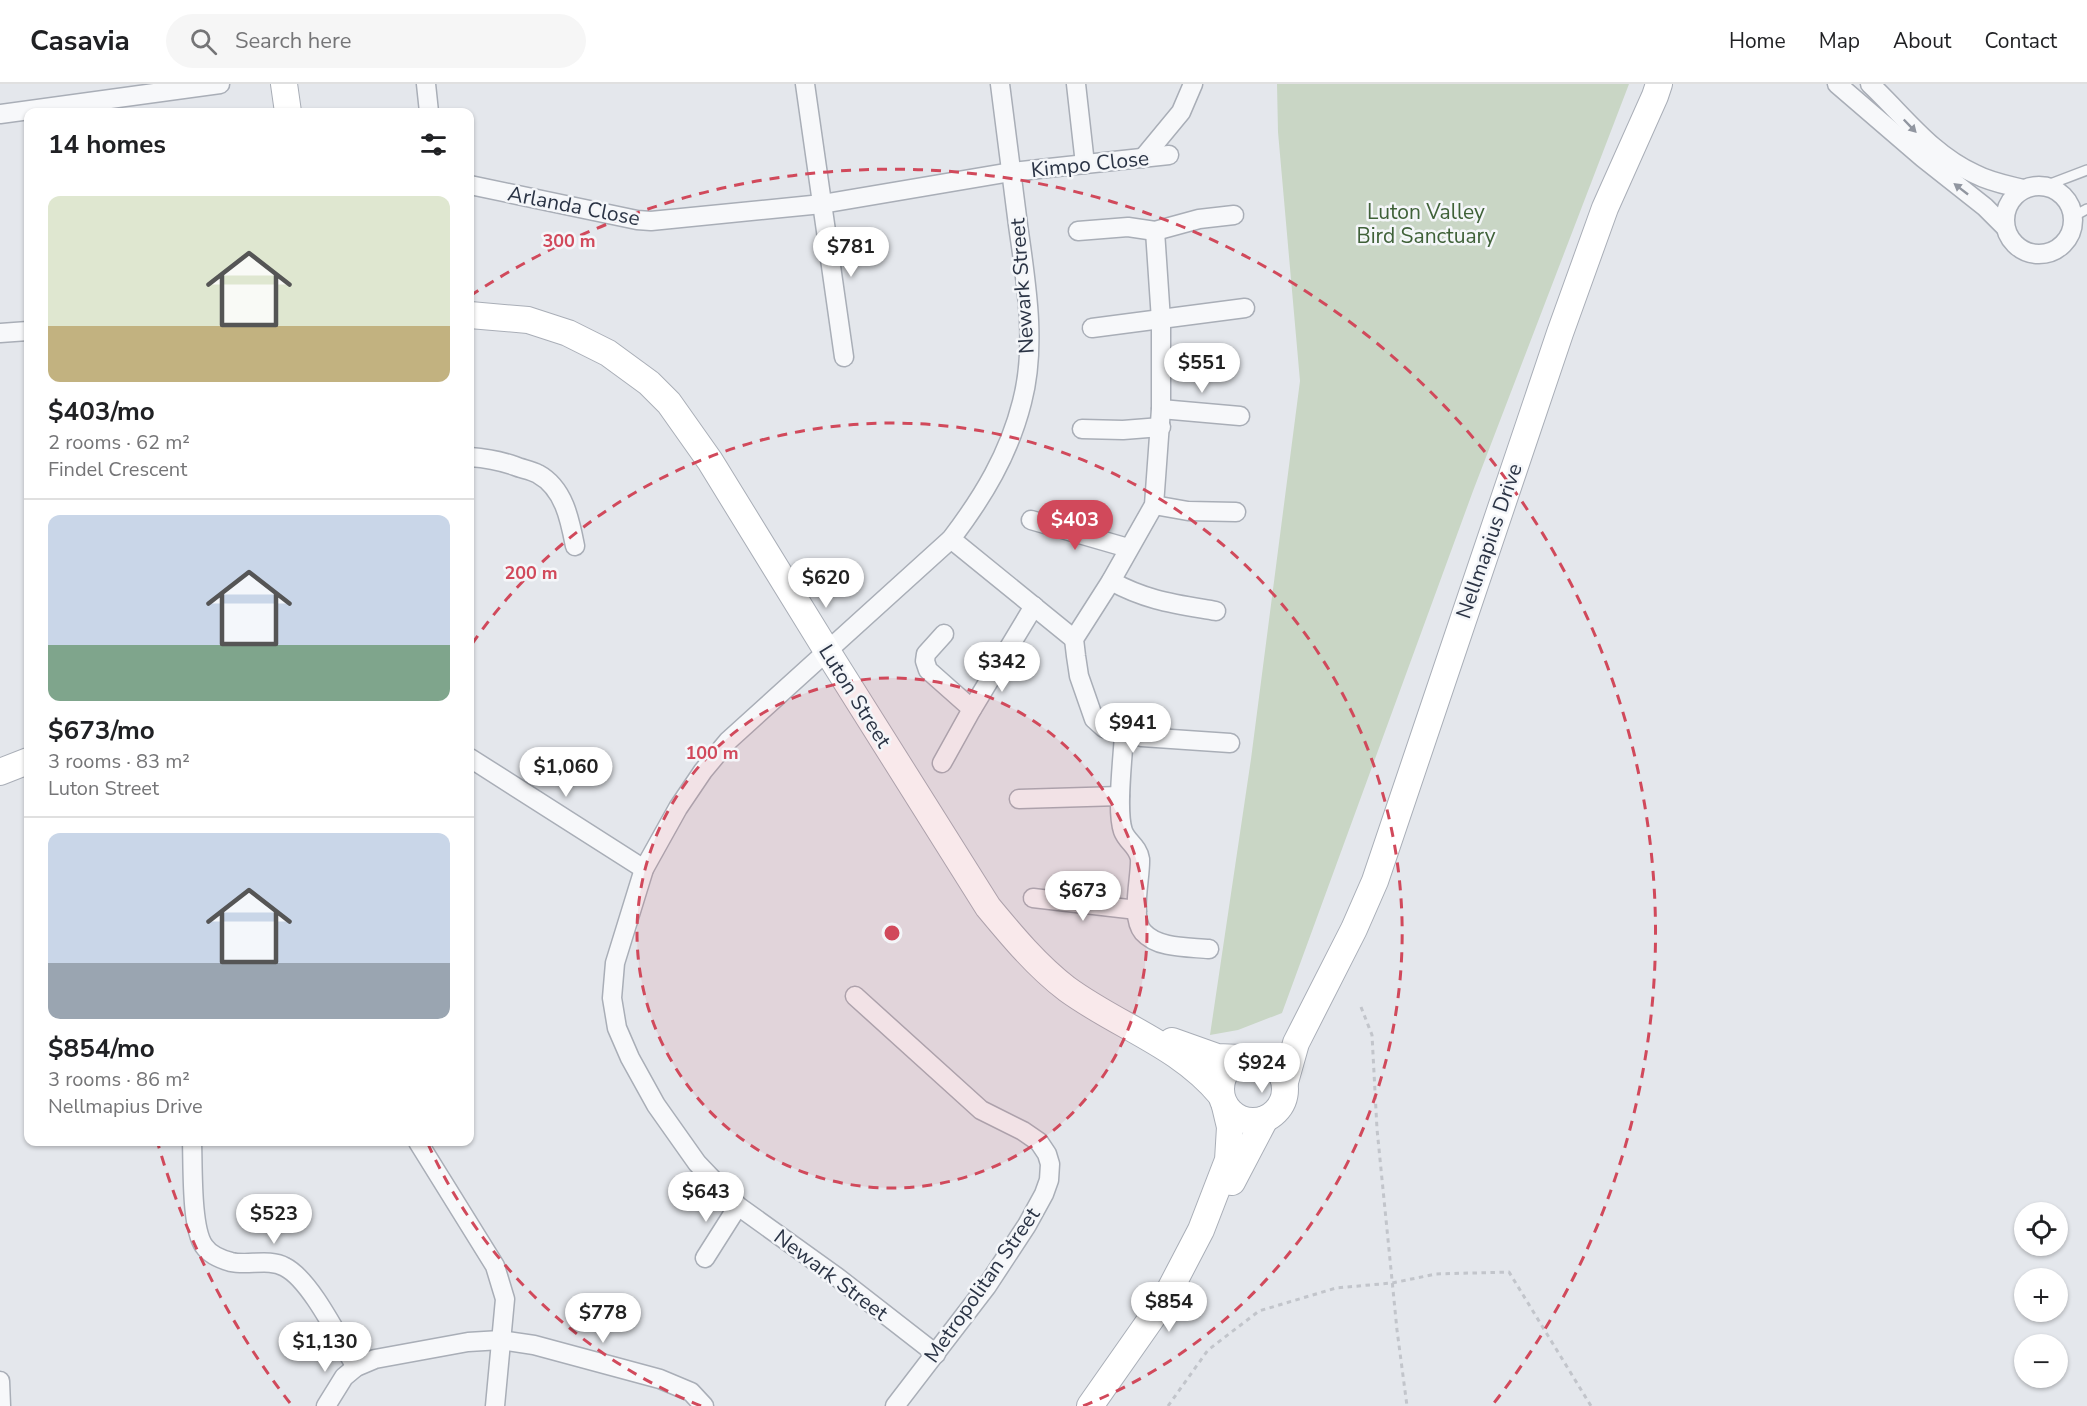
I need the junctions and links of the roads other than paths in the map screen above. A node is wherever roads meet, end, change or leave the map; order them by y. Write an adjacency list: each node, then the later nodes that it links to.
1 (220, 84): 11 (street)
2 (284, 84): 13 (main road)
3 (426, 84): 14 (street)
4 (805, 84): 25 (street)
5 (1000, 84): 21 (street, Newark Street)
6 (1076, 84): 19 (street)
7 (1193, 84): 18 (street)
8 (1837, 84): 28 (street, one-way to 8)
9 (1874, 86): 24 (street, one-way to 24)
10 (1660, 88): 67 (main road, Nellmapius Drive)
11 (144, 89): 12 (street)
12 (35, 108)
13 (287, 108)
14 (429, 108)
15 (24, 110): 16 (street)
16 (0, 114)
17 (1169, 155): 18 (street, Kimpo Close)
18 (1143, 158): 19 (street, Kimpo Close)
19 (1085, 164): 21 (street, Kimpo Close)
20 (2087, 170): 23 (lane)
21 (1011, 172): 25 (street, Arlanda Close); 45 (street, Newark Street)
22 (474, 186): 25 (street, Arlanda Close)
23 (2045, 186): 24 (street); 26 (street)
24 (2023, 189): 28 (street)
25 (822, 204): 37 (street)
26 (2080, 213): 28 (street)
27 (1234, 215): 30 (street)
28 (2005, 227)
29 (1078, 231): 30 (street)
30 (1155, 231): 33 (street)
31 (1245, 308): 33 (street)
32 (474, 315): 53 (main road, Luton Street)
33 (1161, 320): 34 (street); 39 (street)
34 (1092, 328)
35 (24, 331): 36 (street)
36 (0, 333)
37 (844, 357)
38 (1240, 416): 39 (street)
39 (1161, 418): 40 (street); 42 (street)
40 (1082, 429)
41 (474, 458): 46 (street)
42 (1154, 505): 43 (street); 47 (street)
43 (1236, 512)
44 (1031, 520): 47 (street)
45 (951, 539): 49 (street); 53 (street, Newark Street)
46 (575, 546)
47 (1128, 548): 48 (street)
48 (1111, 580): 50 (street); 52 (street)
49 (1034, 606): 52 (street); 54 (street)
50 (1216, 611)
51 (944, 634): 54 (street)
52 (1074, 639): 55 (street)
53 (827, 651): 63 (street, Newark Street); 69 (main road, Luton Street)
54 (972, 709): 59 (street)
55 (1124, 734): 56 (street); 61 (street)
56 (1230, 743)
57 (474, 761): 63 (street)
58 (24, 763): 60 (main road)
59 (942, 763)
60 (0, 772)
61 (1120, 796): 62 (street); 65 (street)
62 (1019, 799)
63 (644, 869): 76 (street, Newark Street)
64 (1033, 898): 65 (street)
65 (1137, 910): 66 (street)
66 (1209, 949)
67 (1326, 987): 70 (main road, Nellmapius Drive); 71 (main road, Nellmapius Drive)
68 (855, 996): 80 (street, Metropolitan Street)
69 (1121, 1021): 70 (main road, Luton Street); 72 (main road, Luton Street)
70 (1247, 1057): 71 (main road); 72 (main road)
71 (1285, 1082): 73 (main road)
72 (1223, 1101): 73 (main road); 77 (main road)
73 (1265, 1119): 77 (main road)
74 (192, 1146): 81 (street)
75 (420, 1146): 79 (street)
76 (738, 1206): 78 (street); 80 (street, Newark Street)
77 (1201, 1230): 88 (main road)
78 (705, 1258)
79 (501, 1340): 81 (street); 85 (street); 86 (street)
80 (936, 1354): 87 (street, Metropolitan Street)
81 (356, 1367): 84 (street)
82 (0, 1381): 83 (street)
83 (1, 1406)
84 (326, 1406)
85 (495, 1406)
86 (704, 1406)
87 (895, 1406)
88 (1090, 1406)

